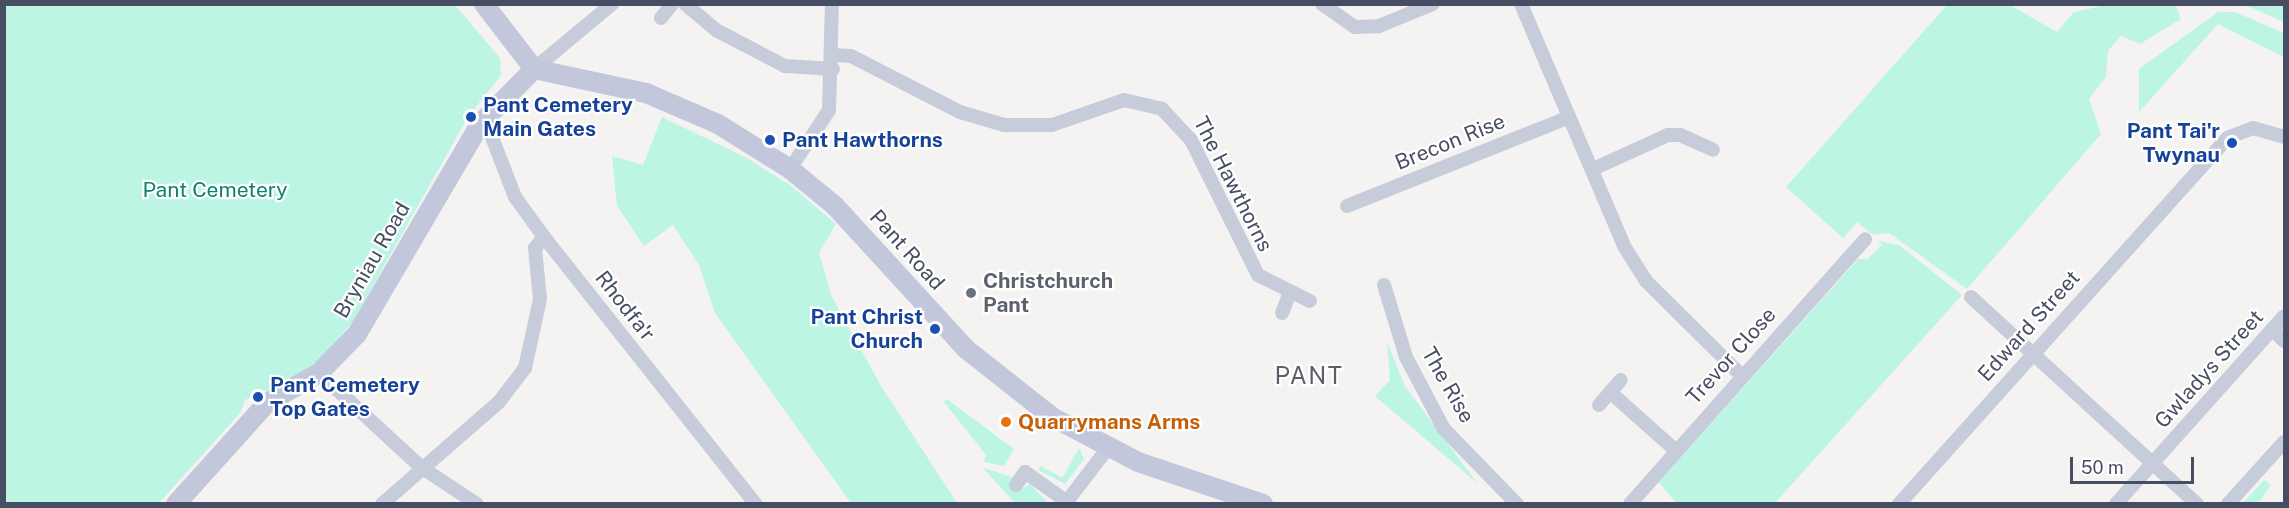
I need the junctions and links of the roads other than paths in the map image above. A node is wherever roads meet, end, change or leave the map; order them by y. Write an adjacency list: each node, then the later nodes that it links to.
1 (484, 4): 11 (street)
2 (612, 4): 11 (street)
3 (672, 4): 9 (street)
4 (685, 4): 12 (street)
5 (832, 4): 10 (street)
6 (1322, 4): 7 (street)
7 (1433, 4)
8 (1521, 4): 13 (street)
9 (661, 18)
10 (832, 55): 12 (street); 23 (street, The Hawthorns)
11 (534, 69): 14 (street, Bryniau Road); 17 (street, Pant Road)
12 (833, 69): 17 (street)
13 (1569, 117): 18 (street); 19 (street, Brecon Rise)
14 (480, 124): 20 (street, Rhodfa'r); 31 (street, Bryniau Road)
15 (2284, 137): 30 (street, Edward Street)
16 (1713, 150): 18 (street)
17 (790, 169): 36 (street, Pant Road)
18 (1593, 169): 32 (street)
19 (1347, 206)
20 (544, 237): 40 (street); 46 (street, Rhodfa'r)
21 (1865, 239): 32 (street, Trevor Close)
22 (1384, 285): 48 (street, The Rise)
23 (1290, 292): 25 (street, The Hawthorns); 26 (street)
24 (1971, 297): 30 (street)
25 (1310, 301)
26 (1282, 313)
27 (2284, 316): 28 (street, Gwladys Street)
28 (2273, 330): 29 (street); 39 (street, Gwladys Street)
29 (2284, 340)
30 (2032, 355): 39 (street); 50 (street, Edward Street)
31 (318, 373): 40 (street); 43 (street, Bryniau Road)
32 (1742, 376): 37 (street, Trevor Close)
33 (1621, 380): 34 (street)
34 (1610, 392): 35 (street); 37 (street)
35 (1599, 405)
36 (1107, 449): 42 (street); 47 (street, Pant Road)
37 (1675, 450): 49 (street, Trevor Close)
38 (2281, 451): 53 (street)
39 (2152, 463): 51 (street, Gwladys Street); 52 (street)
40 (421, 467): 44 (street); 45 (street)
41 (1016, 485): 42 (street)
42 (1066, 502)
43 (176, 504)
44 (382, 504)
45 (477, 504)
46 (756, 504)
47 (1263, 504)
48 (1517, 504)
49 (1630, 504)
50 (1899, 504)
51 (2116, 504)
52 (2197, 504)
53 (2228, 504)

